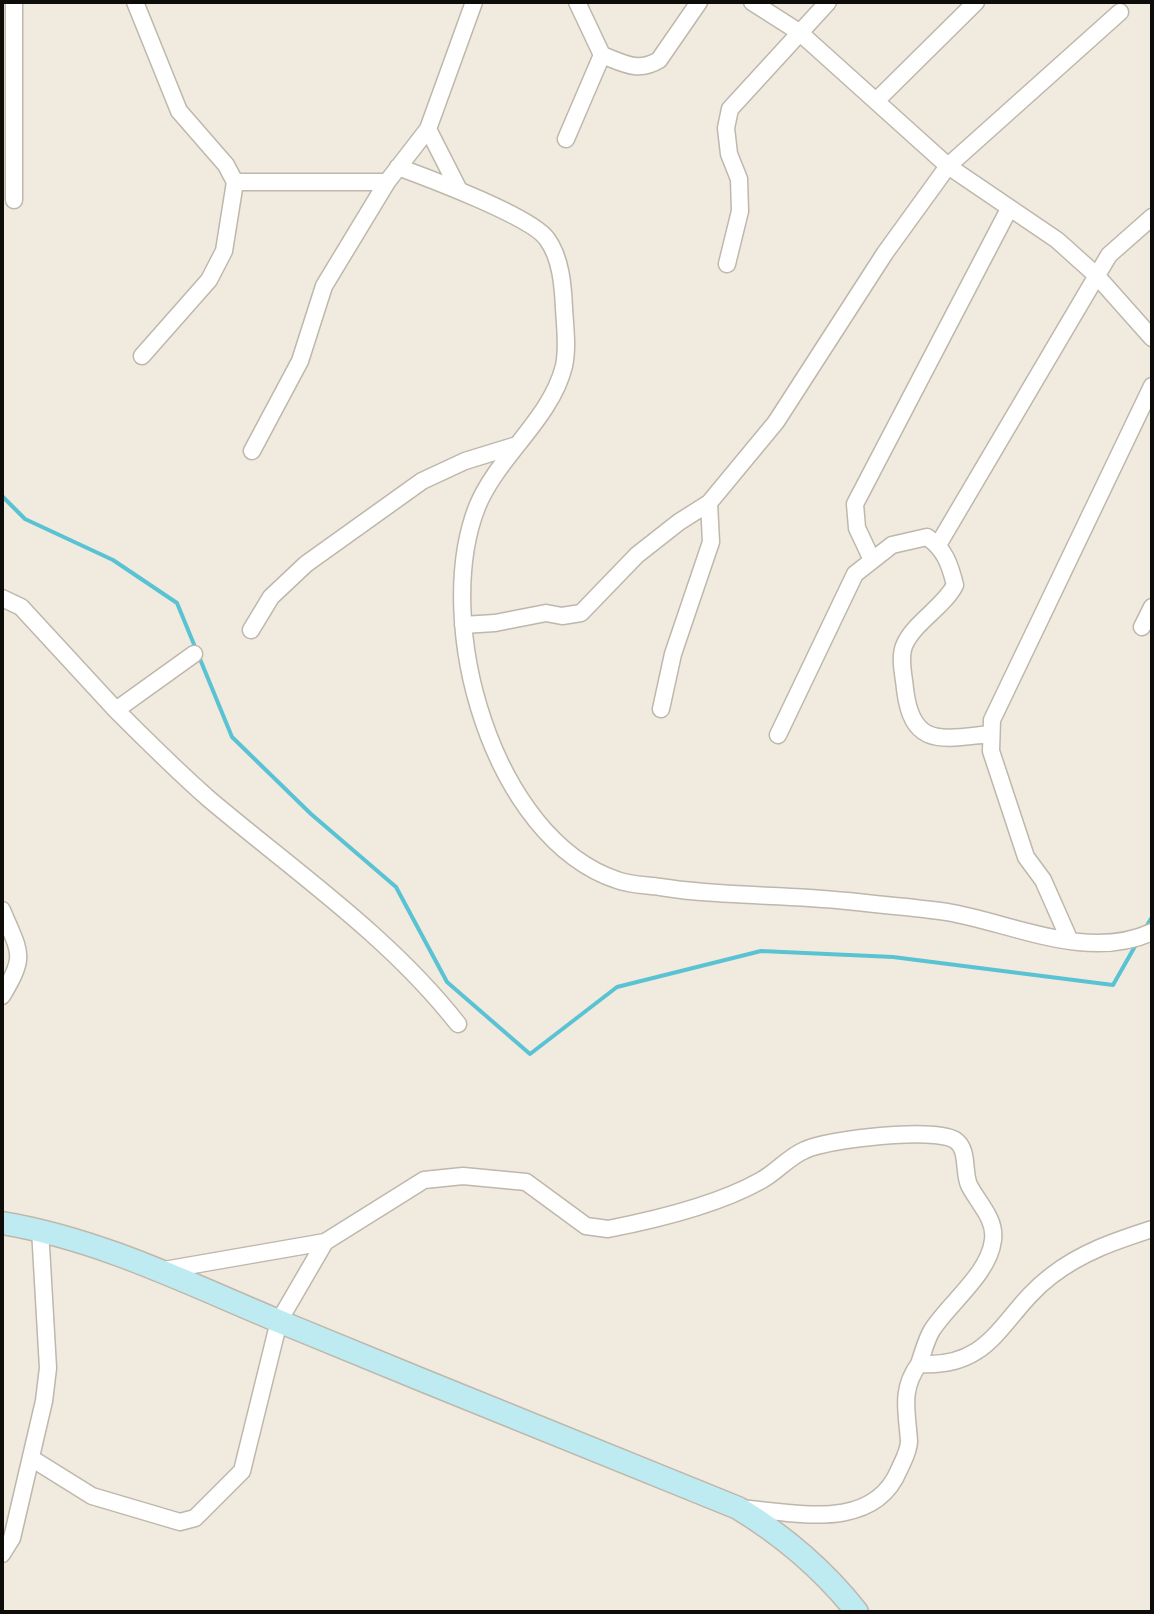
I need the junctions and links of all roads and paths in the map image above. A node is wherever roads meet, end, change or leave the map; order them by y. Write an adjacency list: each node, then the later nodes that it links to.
1 (14, 2): 20 (street)
2 (135, 2): 17 (street)
3 (474, 2): 13 (street)
4 (577, 2): 11 (street)
5 (699, 2): 11 (street)
6 (752, 2): 10 (street)
7 (828, 2): 10 (street)
8 (976, 2): 12 (street)
9 (1120, 12): 15 (street)
10 (799, 32): 12 (street); 23 (street)
11 (602, 55): 14 (street)
12 (877, 100): 15 (street)
13 (428, 129): 16 (street); 19 (street)
14 (566, 139)
15 (948, 166): 21 (street); 30 (street)
16 (398, 167): 18 (street); 19 (street)
17 (235, 182): 18 (street); 26 (street)
18 (387, 182): 29 (street)
19 (459, 190): 28 (street)
20 (14, 200)
21 (1009, 209): 24 (street); 32 (street)
22 (1152, 217): 24 (street)
23 (727, 264)
24 (1096, 275): 25 (street); 31 (street)
25 (1152, 338)
26 (142, 356)
27 (1152, 386): 41 (street)
28 (517, 445): 35 (street); 37 (street)
29 (252, 451)
30 (709, 503): 35 (street); 39 (street)
31 (938, 545): 32 (street); 41 (street)
32 (872, 560): 42 (street)
33 (2, 598): 40 (street)
34 (1152, 607): 36 (street)
35 (463, 625): 45 (street)
36 (1142, 627)
37 (251, 630)
38 (194, 654): 40 (street)
39 (661, 709)
40 (116, 710): 47 (street)
41 (990, 734): 45 (street)
42 (778, 735)
43 (2, 910): 46 (street)
44 (1152, 932): 45 (street)
45 (1070, 941)
46 (2, 996)
47 (458, 1024)
48 (2, 1223): 49 (street)
49 (40, 1229): 52 (street); 55 (street)
50 (1152, 1229): 54 (street)
51 (325, 1242): 52 (street); 53 (street); 54 (street)
52 (164, 1270): 53 (street)
53 (279, 1321): 55 (street); 56 (street)
54 (919, 1364): 56 (street)
55 (31, 1458): 57 (street)
56 (738, 1508): 58 (street)
57 (2, 1554)
58 (857, 1612)

